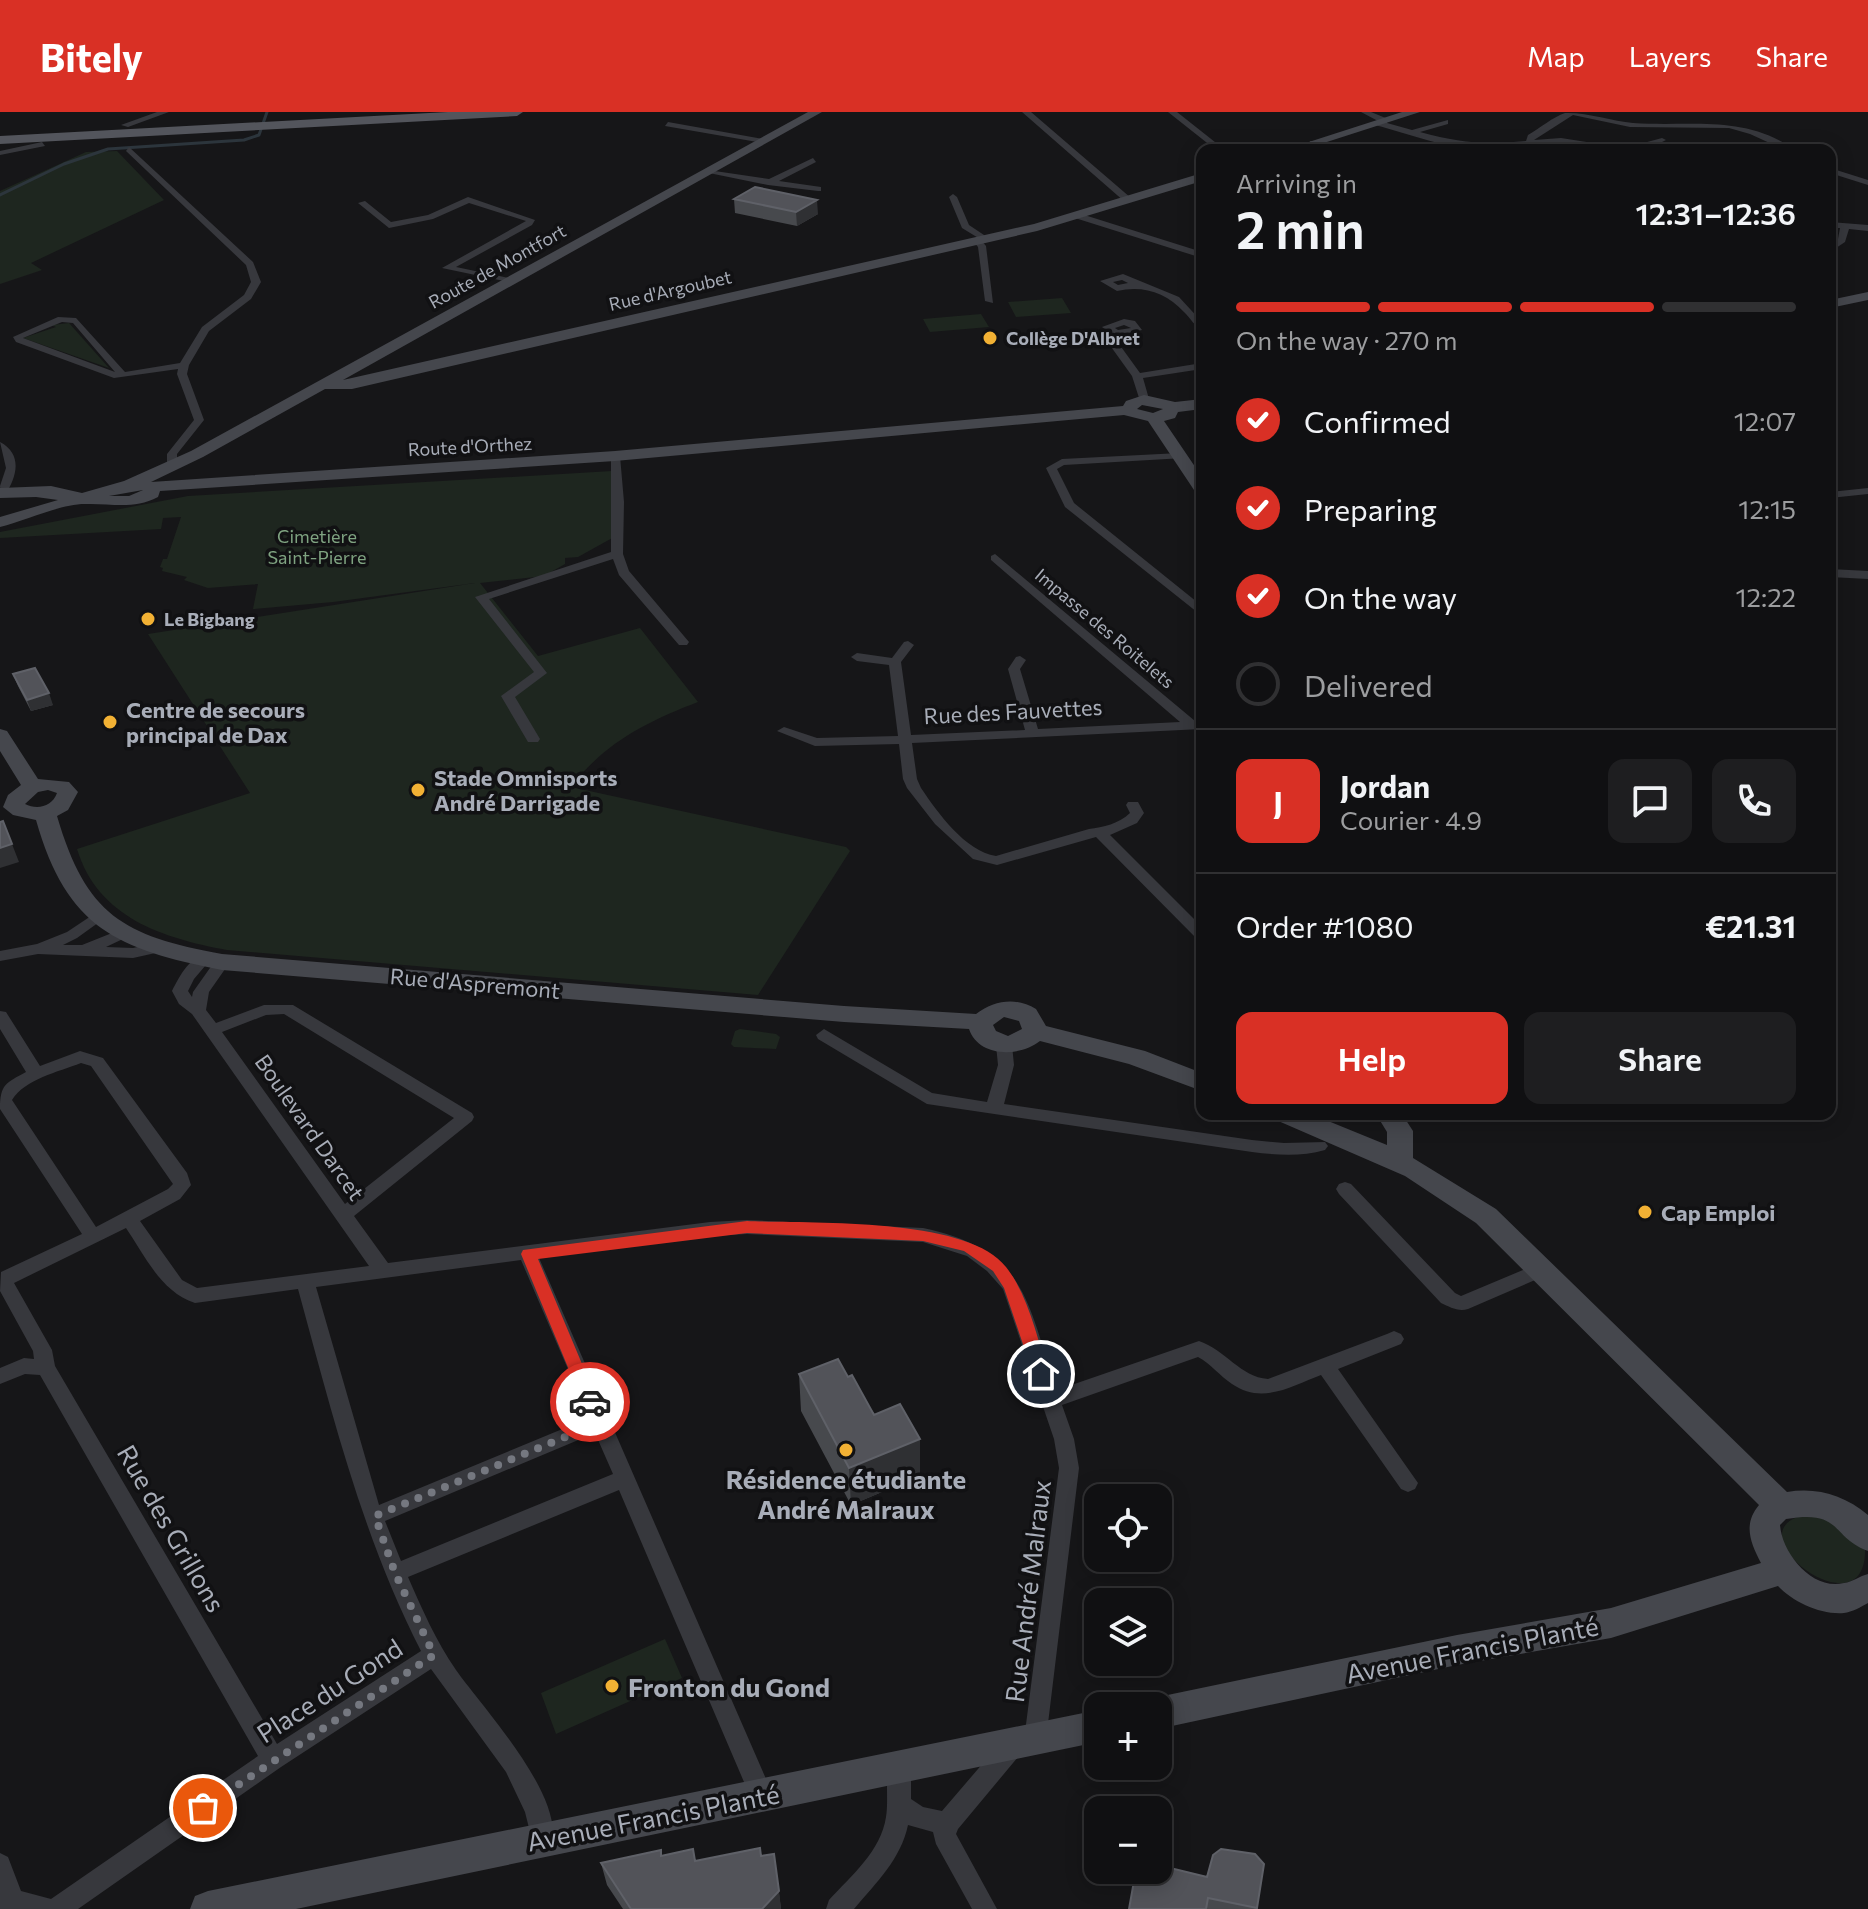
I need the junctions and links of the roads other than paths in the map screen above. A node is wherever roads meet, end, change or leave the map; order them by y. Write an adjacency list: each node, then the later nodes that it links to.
1 (165, 112): 12 (street)
2 (517, 112): 14 (main road)
3 (816, 112): 16 (main road, Route de Montfort)
4 (1026, 112): 38 (street)
5 (1172, 112): 19 (street)
6 (1365, 112): 9 (street)
7 (1414, 112): 9 (main road)
8 (1572, 112): 17 (street); 25 (street)
9 (1382, 122): 13 (street); 20 (main road)
10 (1445, 122): 13 (street)
11 (668, 124): 16 (street)
12 (125, 125)
13 (1409, 133): 21 (street)
14 (0, 140)
15 (1662, 140): 24 (street)
16 (763, 141): 29 (main road, Route de Montfort)
17 (1530, 141): 22 (street); 23 (street)
18 (42, 144): 27 (street)
19 (1213, 144)
20 (1323, 144)
21 (1455, 144)
22 (1521, 144)
23 (1593, 144)
24 (1648, 144)
25 (1778, 144)
26 (129, 149): 54 (street)
27 (0, 153)
28 (813, 160): 32 (street)
29 (708, 172): 32 (street); 47 (main road, Route de Montfort)
30 (1836, 172): 33 (street)
31 (1196, 180): 38 (main road, Rue d'Argoubet)
32 (770, 182): 34 (street)
33 (1868, 183)
34 (818, 189)
35 (454, 194): 37 (street)
36 (953, 197): 44 (street)
37 (468, 200): 39 (street); 47 (street)
38 (1128, 200): 40 (main road, Rue d'Argoubet)
39 (362, 203)
40 (1078, 216): 44 (main road, Rue d'Argoubet); 46 (street)
41 (1836, 225): 42 (street)
42 (1845, 226): 43 (street); 45 (street)
43 (1868, 228)
44 (982, 240): 50 (street); 58 (main road, Rue d'Argoubet)
45 (1836, 244)
46 (1196, 253)
47 (511, 281): 58 (main road, Route de Montfort)
48 (1134, 284): 52 (street)
49 (1868, 296): 51 (main road)
50 (990, 301)
51 (1836, 303)
52 (1196, 321)
53 (1116, 333): 57 (street)
54 (184, 365): 56 (street); 68 (street)
55 (1196, 367): 57 (street)
56 (123, 375): 56 (street)
57 (1137, 376): 59 (street)
58 (322, 385): 65 (main road, Route de Montfort)
59 (1144, 399): 61 (main road); 62 (main road)
60 (1196, 405): 61 (main road)
61 (1172, 407): 63 (main road)
62 (1129, 411): 63 (main road); 66 (main road, Route d'Orthez)
63 (1154, 418): 67 (main road)
64 (0, 445): 73 (street)
65 (197, 454): 68 (main road, Route de Montfort); 72 (main road, Route de Montfort)
66 (615, 456): 72 (main road, Route d'Orthez); 78 (street)
67 (1180, 456): 69 (main road); 82 (street)
68 (172, 465): 72 (main road, Route de Montfort)
69 (1196, 480)
70 (1868, 491): 74 (street)
71 (38, 492): 72 (main road); 73 (main road); 75 (main road); 76 (main road)
72 (131, 492): 75 (main road); 77 (main road)
73 (0, 493)
74 (1836, 494)
75 (90, 498): 76 (main road)
76 (48, 509): 77 (main road)
77 (0, 524)
78 (617, 554): 83 (street); 93 (street)
79 (995, 558): 88 (street, Impasse des Roitelets)
80 (1836, 573): 81 (street)
81 (1868, 575)
82 (1196, 607)
83 (683, 642)
84 (908, 645): 87 (street)
85 (857, 657): 87 (street)
86 (1020, 660): 91 (street)
87 (895, 662): 94 (street)
88 (1196, 724)
89 (1196, 725): 91 (street, Rue des Fauvettes)
90 (784, 731): 94 (street)
91 (1032, 732): 94 (street, Rue des Fauvettes)
92 (0, 735): 95 (main road)
93 (533, 739)
94 (906, 739): 99 (street, Rue des Fauvettes)
95 (32, 786): 97 (main road); 98 (main road)
96 (1133, 805): 99 (street, Rue des Fauvettes)
97 (7, 810): 98 (main road)
98 (45, 813): 100 (main road, Rue d'Aspremont)
99 (1101, 834): 101 (street)
100 (97, 917): 102 (main road, Rue d'Aspremont); 104 (street)
101 (1196, 929)
102 (122, 934): 103 (main road, Rue d'Aspremont); 105 (street)
103 (155, 948): 105 (street); 107 (main road, Rue d'Aspremont)
104 (38, 949): 105 (street); 106 (street)
105 (84, 950)
106 (0, 956)
107 (212, 961): 109 (main road, Rue d'Aspremont); 110 (street, Boulevard Darcet)
108 (0, 1016): 114 (street)
109 (981, 1022): 111 (main road); 113 (main road)
110 (213, 1030): 122 (street, Boulevard Darcet); 122 (street)
111 (1035, 1031): 113 (main road); 115 (main road)
112 (824, 1035): 116 (street)
113 (1004, 1045): 116 (street)
114 (36, 1074): 123 (street); 124 (street)
115 (1196, 1080)
116 (994, 1109): 119 (street)
117 (1300, 1120): 120 (main road)
118 (1393, 1120): 120 (main road)
119 (1319, 1146)
120 (1400, 1160): 126 (main road)
121 (1345, 1189): 126 (street)
122 (343, 1215): 127 (street, Boulevard Darcet)
123 (129, 1219): 124 (street); 128 (street)
124 (93, 1236): 131 (street, Rue des Grillons)
125 (528, 1254): 127 (street); 133 (street, Rue André Malraux); 134 (street)
126 (1542, 1269): 137 (main road)
127 (383, 1271): 128 (street)
128 (305, 1281): 138 (street)
129 (1394, 1339): 130 (street)
130 (1325, 1365): 133 (street); 136 (street)
131 (46, 1367): 132 (street); 147 (street, Rue des Grillons)
132 (0, 1376)
133 (1050, 1401): 146 (street, Rue André Malraux)
134 (599, 1423): 135 (street); 138 (street)
135 (623, 1479): 141 (street); 149 (street)
136 (1408, 1483)
137 (1781, 1506): 139 (main road); 140 (main road)
138 (375, 1516): 141 (street)
139 (1868, 1537)
140 (1781, 1571): 142 (main road); 144 (main road, Avenue Francis Planté)
141 (395, 1573): 143 (street)
142 (1866, 1592)
143 (434, 1655): 147 (street, Place du Gond); 152 (street)
144 (1172, 1710)
145 (1084, 1729): 146 (main road, Avenue Francis Planté)
146 (1024, 1742): 148 (main road, Avenue Francis Planté); 151 (street)
147 (273, 1759): 156 (street, Place du Gond)
148 (899, 1768): 149 (main road, Avenue Francis Planté); 150 (street)
149 (761, 1795): 152 (main road, Avenue Francis Planté)
150 (901, 1806): 151 (street); 158 (street)
151 (947, 1823): 159 (street)
152 (542, 1840): 157 (main road, Avenue Francis Planté)
153 (0, 1865): 154 (street)
154 (9, 1905): 155 (street)
155 (46, 1909)
156 (57, 1909)
157 (208, 1909)
158 (838, 1909)
159 (985, 1909)

